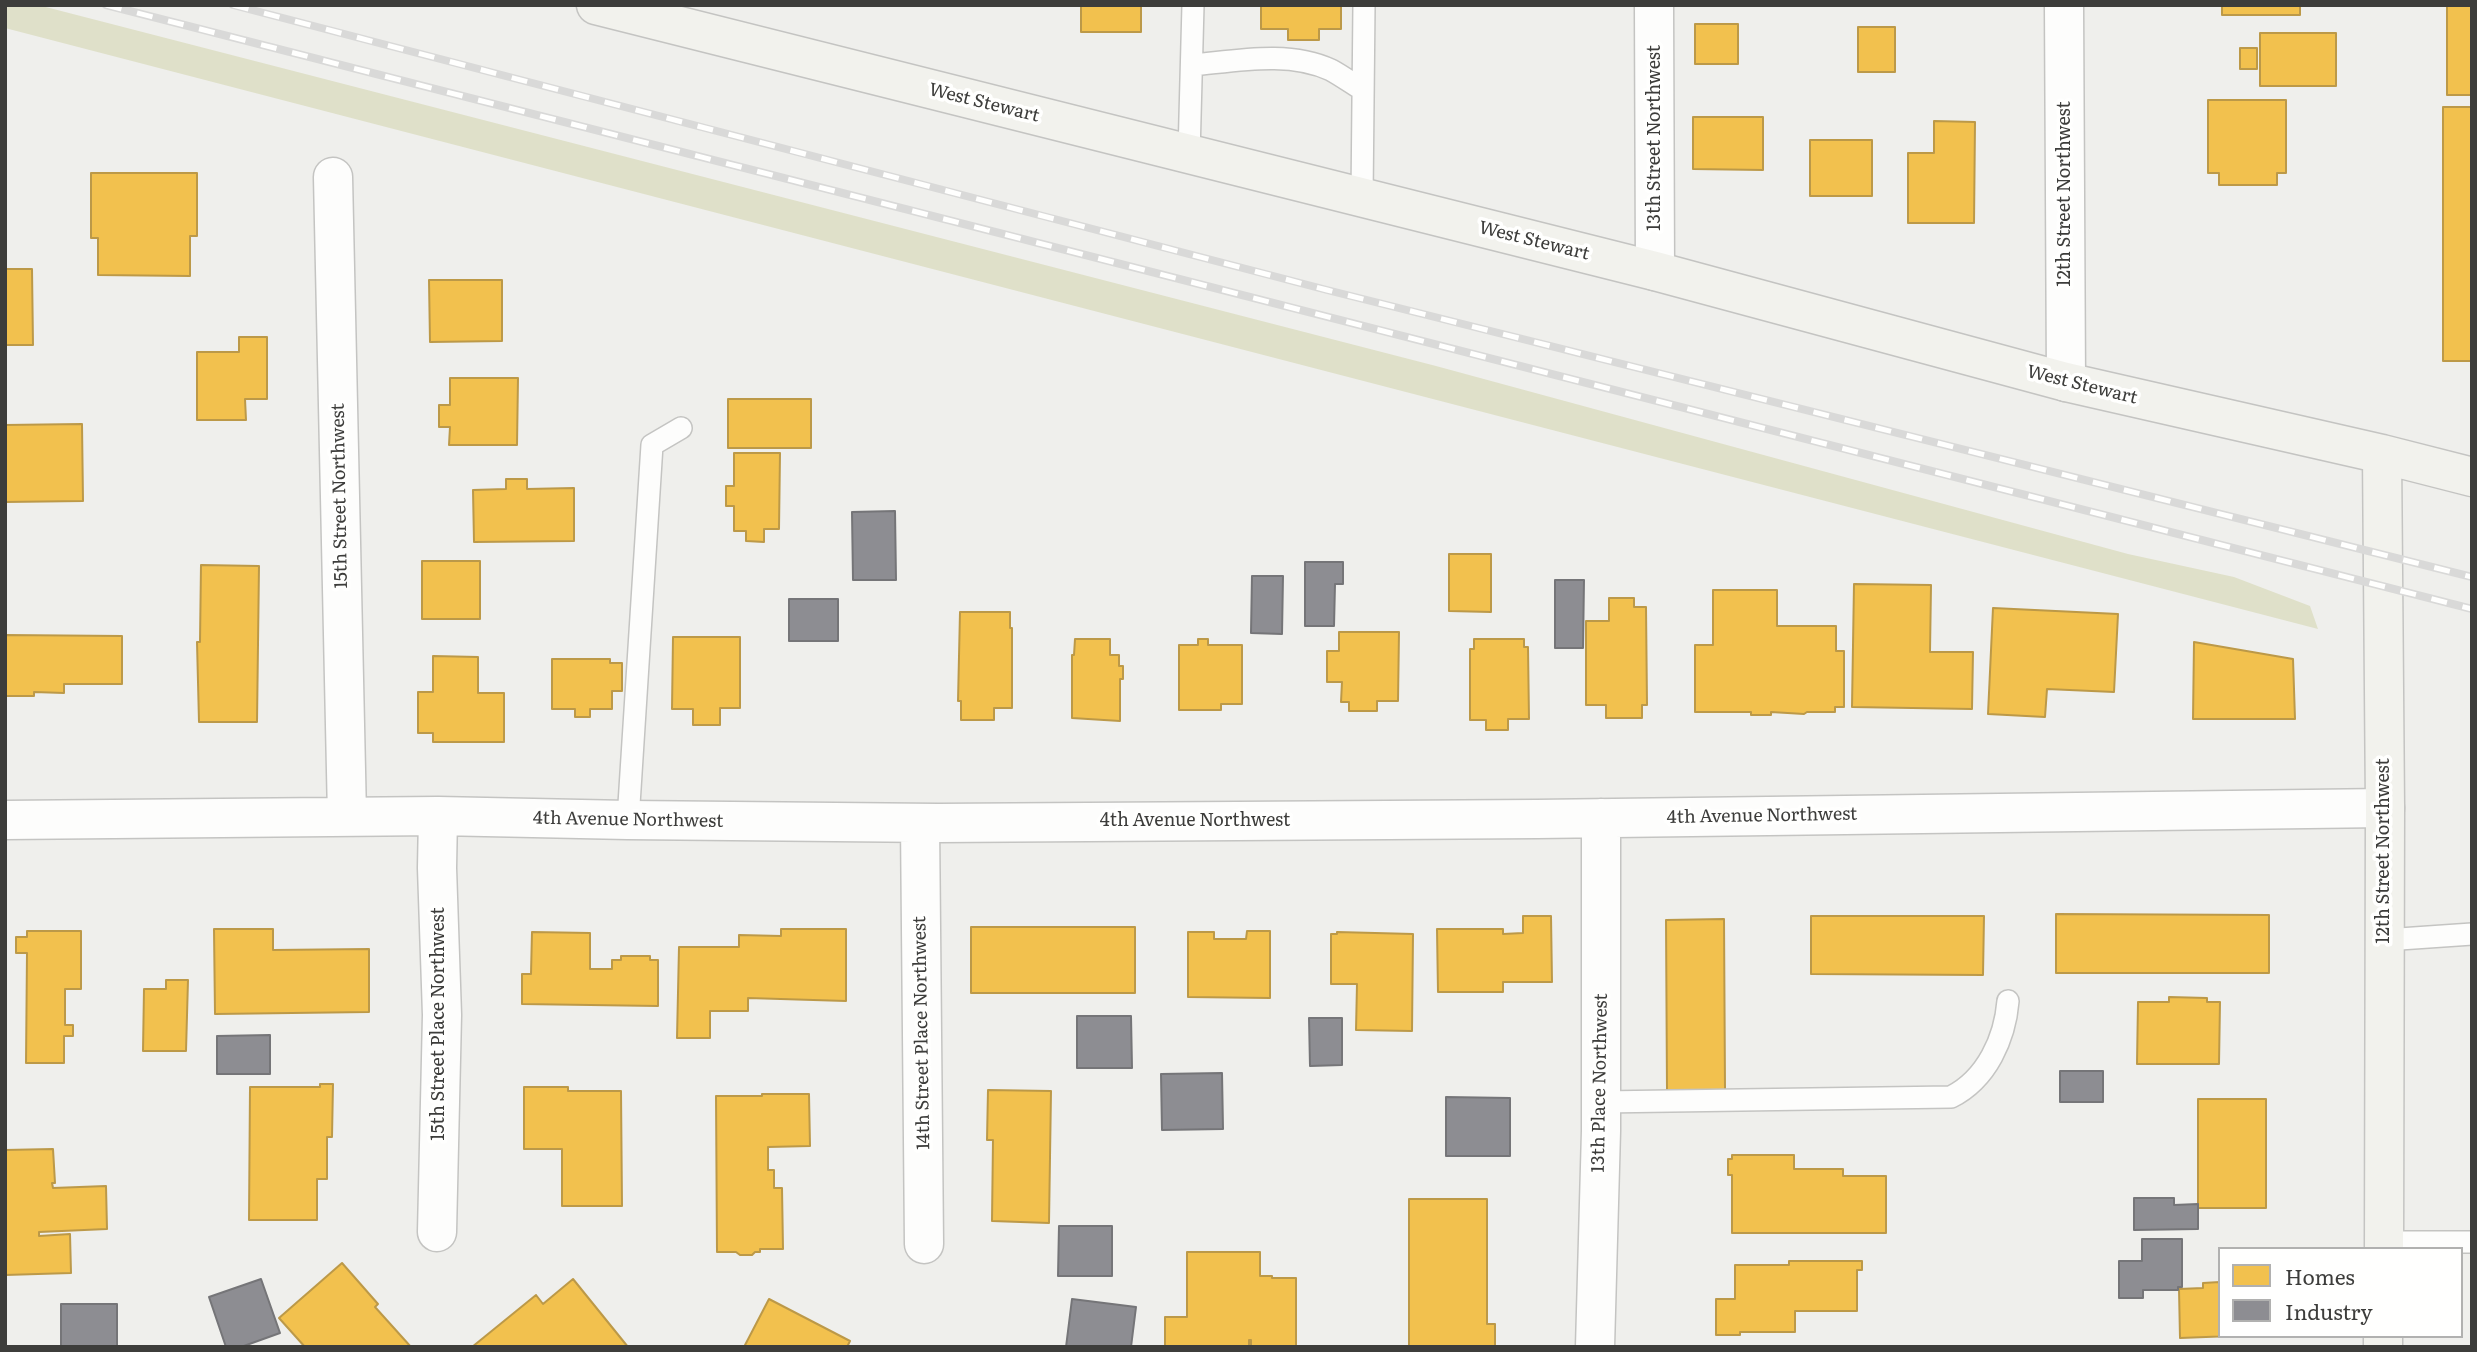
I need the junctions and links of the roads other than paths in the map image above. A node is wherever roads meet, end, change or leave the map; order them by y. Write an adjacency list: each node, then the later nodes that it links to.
1 (596, 5): 8 (street, West Stewart)
2 (1193, 5): 6 (lane)
3 (1364, 5): 7 (lane)
4 (1654, 5): 11 (street, 13th Street Northwest)
5 (2064, 5): 12 (street, 12th Street Northwest)
6 (1192, 65): 7 (lane); 8 (lane)
7 (1363, 90): 10 (lane)
8 (1189, 154): 10 (street, West Stewart)
9 (333, 177): 17 (street, 15th Street Northwest)
10 (1362, 197): 11 (street, West Stewart)
11 (1655, 271): 12 (street, West Stewart)
12 (2066, 382): 14 (street, West Stewart)
13 (681, 428): 21 (lane)
14 (2382, 454): 15 (street, West Stewart); 16 (street, 12th Street Northwest)
15 (2472, 477)
16 (2385, 808): 19 (street, 4th Avenue Northwest); 24 (street, 12th Street Northwest)
17 (347, 816): 18 (street, 4th Avenue Northwest); 20 (street, 4th Avenue Northwest)
18 (438, 816): 21 (street, 4th Avenue Northwest); 27 (street, 15th Street Place Northwest)
19 (1601, 818): 22 (street, 4th Avenue Northwest); 26 (street, 13th Place Northwest)
20 (5, 820)
21 (628, 821): 22 (street, 4th Avenue Northwest)
22 (920, 823): 29 (street, 14th Street Place Northwest)
23 (2472, 934): 24 (lane)
24 (2385, 940): 30 (street, 12th Street Northwest)
25 (2008, 1001): 26 (lane)
26 (1601, 1102): 31 (street, 13th Place Northwest)
27 (437, 1232)
28 (2472, 1242): 30 (lane)
29 (924, 1244)
30 (2384, 1246)
31 (1595, 1347)

